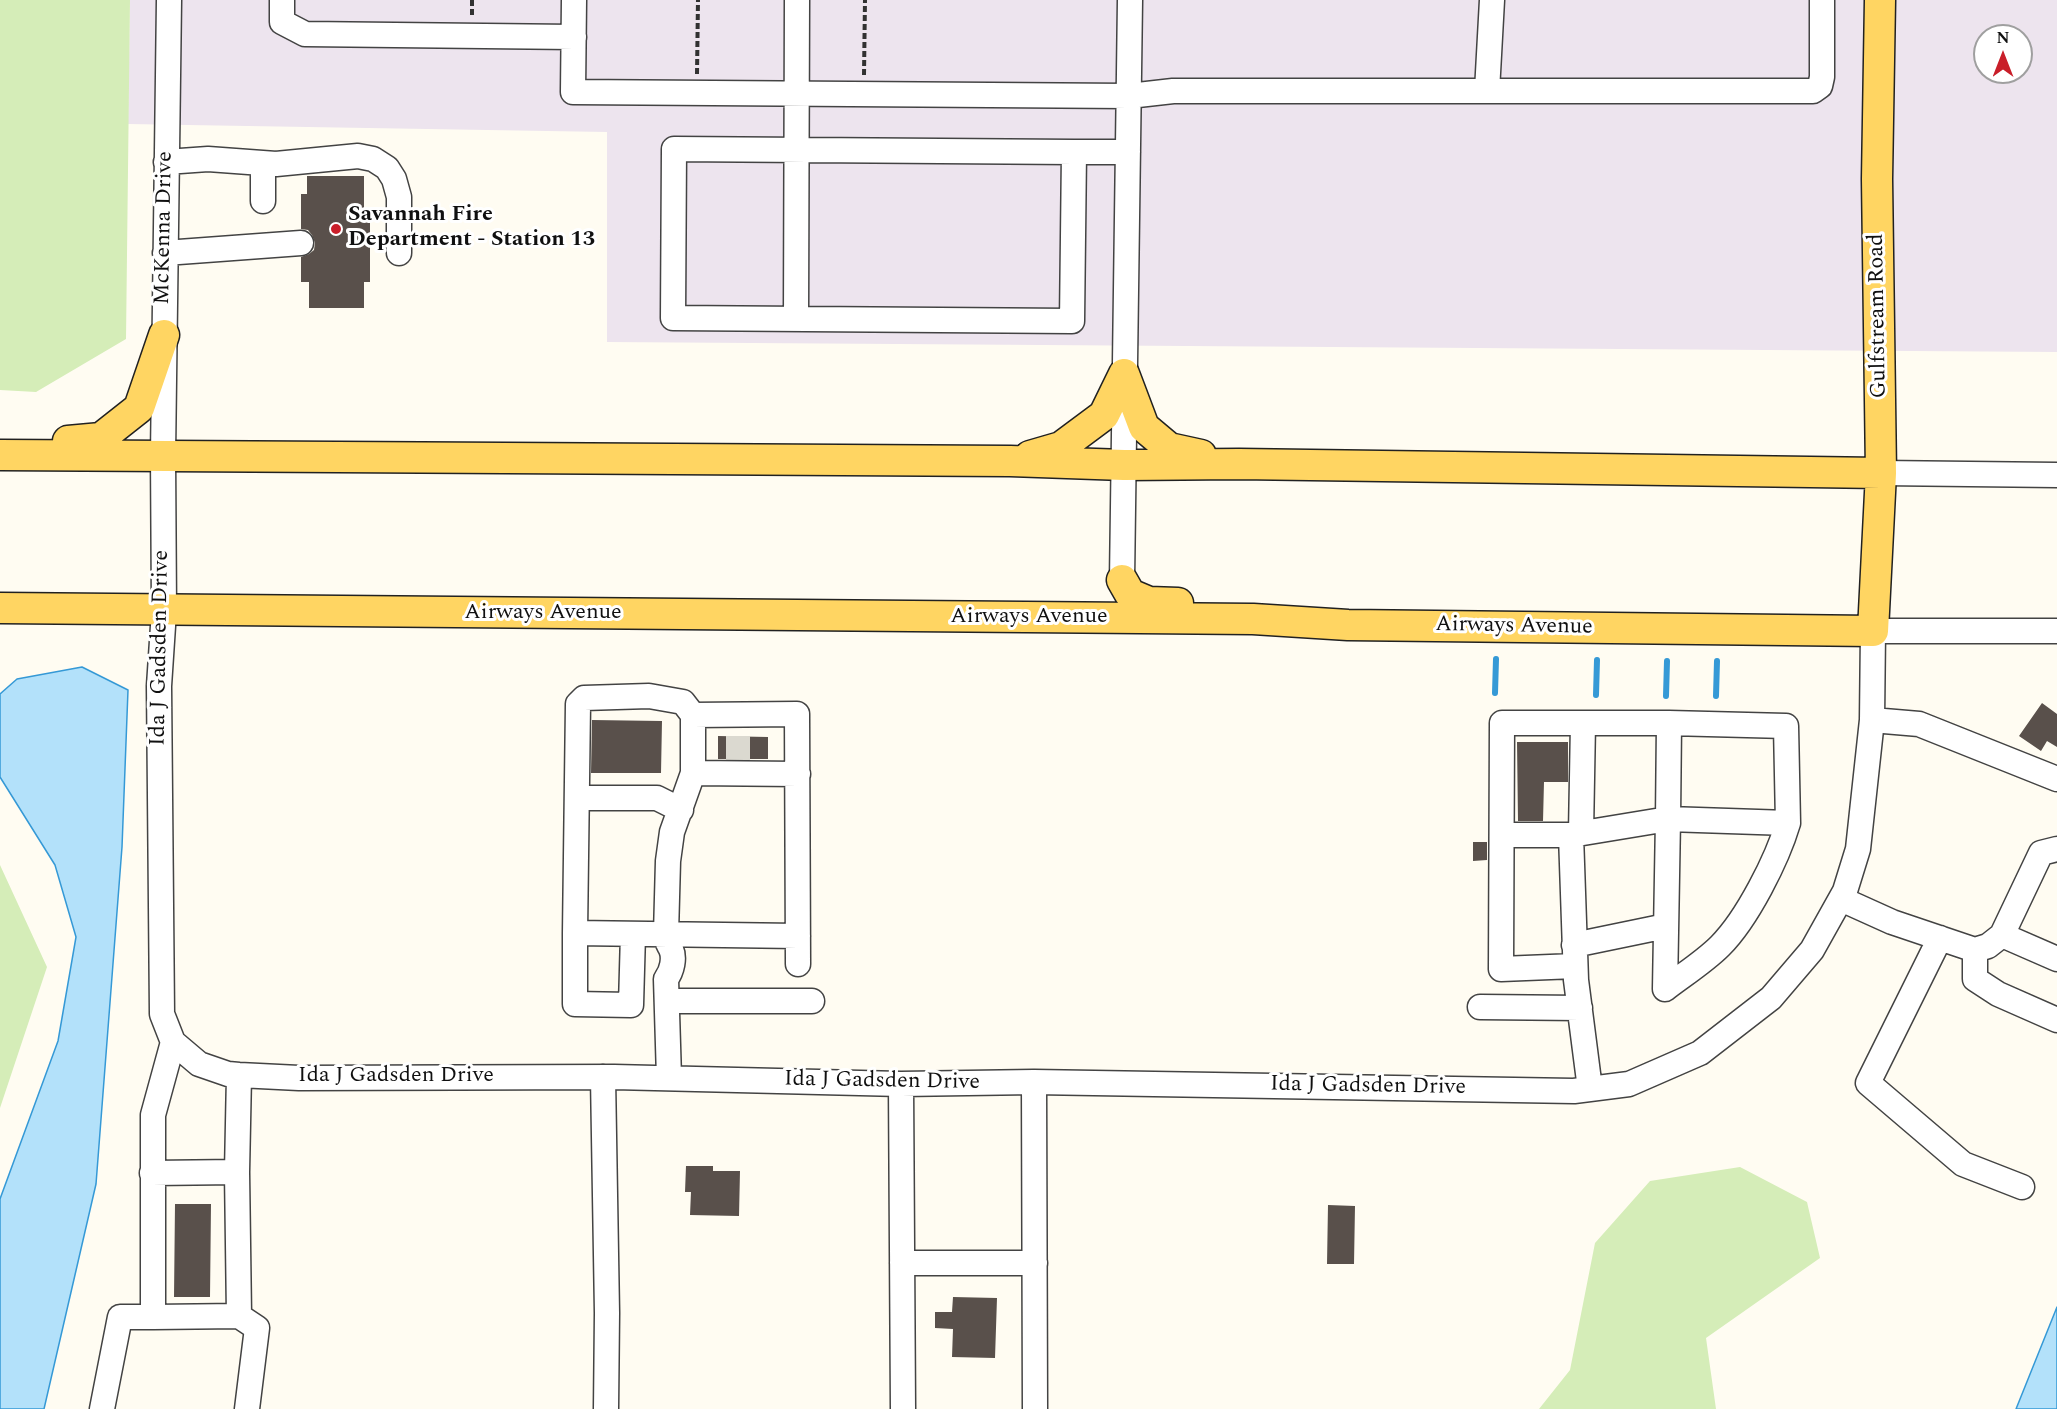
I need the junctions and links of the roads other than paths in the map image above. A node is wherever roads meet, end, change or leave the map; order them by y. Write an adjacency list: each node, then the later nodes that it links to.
1 (169, 0): 16 (street, McKenna Drive)
2 (282, 0): 9 (street)
3 (574, 0): 9 (street)
4 (797, 0): 11 (street)
5 (1130, 0): 12 (street)
6 (1492, 0): 10 (street)
7 (1822, 0): 10 (street)
8 (1880, 0): 31 (main road, Gulfstream Road)
9 (574, 37): 11 (street)
10 (1487, 91): 12 (street)
11 (797, 94): 12 (street); 13 (street)
12 (1129, 96): 15 (street)
13 (797, 150): 14 (street); 22 (street); 22 (street)
14 (1074, 152): 15 (street); 22 (street)
15 (1128, 152): 24 (street)
16 (166, 162): 17 (street); 20 (street, McKenna Drive)
17 (263, 163): 18 (street); 21 (street)
18 (263, 201)
19 (302, 243): 20 (street)
20 (165, 253): 23 (street, McKenna Drive)
21 (399, 253)
22 (796, 319)
23 (164, 335): 25 (main road); 27 (street, McKenna Drive)
24 (1124, 374): 28 (main road); 29 (main road); 30 (street)
25 (0, 449)
26 (0, 454): 27 (main road)
27 (163, 456): 28 (main road); 35 (street, Ida J Gadsden Drive)
28 (1010, 461): 30 (main road)
29 (1239, 464): 30 (main road); 31 (main road)
30 (1124, 465): 33 (street)
31 (1881, 473): 32 (street); 38 (main road, Gulfstream Road)
32 (2057, 475)
33 (1122, 580): 36 (main road); 37 (main road)
34 (0, 608): 35 (main road, Airways Avenue)
35 (164, 611): 36 (main road, Airways Avenue); 71 (street, Ida J Gadsden Drive)
36 (1053, 618): 37 (main road, Airways Avenue)
37 (1253, 619): 38 (main road, Airways Avenue)
38 (1873, 631): 39 (street, Airways Avenue); 41 (street, Ida J Gadsden Drive)
39 (2057, 631)
40 (693, 715): 44 (street); 45 (street); 47 (street)
41 (1872, 720): 46 (street); 54 (street, Ida J Gadsden Drive)
42 (1582, 723): 43 (street); 51 (street); 52 (street)
43 (1669, 723): 49 (street); 50 (street)
44 (693, 773): 45 (street); 48 (street)
45 (798, 774): 59 (street)
46 (2057, 779)
47 (577, 798): 48 (street); 56 (street)
48 (681, 810): 60 (street)
49 (1668, 819): 50 (street); 51 (street); 55 (street)
50 (1788, 823): 55 (street)
51 (1576, 834): 52 (street); 63 (street)
52 (1502, 835): 63 (street)
53 (2057, 849): 58 (street)
54 (1840, 899): 61 (street); 79 (street, Ida J Gadsden Drive)
55 (1666, 926): 63 (street)
56 (575, 933): 57 (street); 57 (street)
57 (633, 934): 60 (street)
58 (2002, 934): 62 (street); 64 (street)
59 (798, 936): 60 (street); 65 (street)
60 (666, 937): 66 (street)
61 (1940, 938): 62 (street); 82 (street)
62 (1975, 950): 70 (street)
63 (1575, 955): 69 (street)
64 (2057, 959)
65 (798, 964)
66 (666, 990): 67 (street); 75 (street)
67 (812, 1001)
68 (1480, 1007): 69 (street)
69 (1580, 1008): 79 (street)
70 (2057, 1020)
71 (172, 1042): 72 (street, Ida J Gadsden Drive); 77 (street)
72 (200, 1064): 73 (street, Ida J Gadsden Drive); 77 (street)
73 (239, 1075): 74 (street, Ida J Gadsden Drive); 80 (street)
74 (603, 1077): 75 (street, Ida J Gadsden Drive); 89 (street)
75 (669, 1078): 78 (street, Ida J Gadsden Drive)
76 (1034, 1082): 78 (street, Ida J Gadsden Drive); 79 (street, Ida J Gadsden Drive); 84 (street)
77 (162, 1084): 81 (street)
78 (901, 1084): 83 (street)
79 (1590, 1089)
80 (237, 1172): 81 (street); 85 (street)
81 (152, 1173): 86 (street)
82 (2022, 1187)
83 (902, 1263): 84 (street); 90 (street)
84 (1035, 1263): 91 (street)
85 (239, 1316): 86 (street); 88 (street)
86 (153, 1317): 87 (street)
87 (102, 1409)
88 (247, 1409)
89 (606, 1409)
90 (903, 1409)
91 (1035, 1409)

